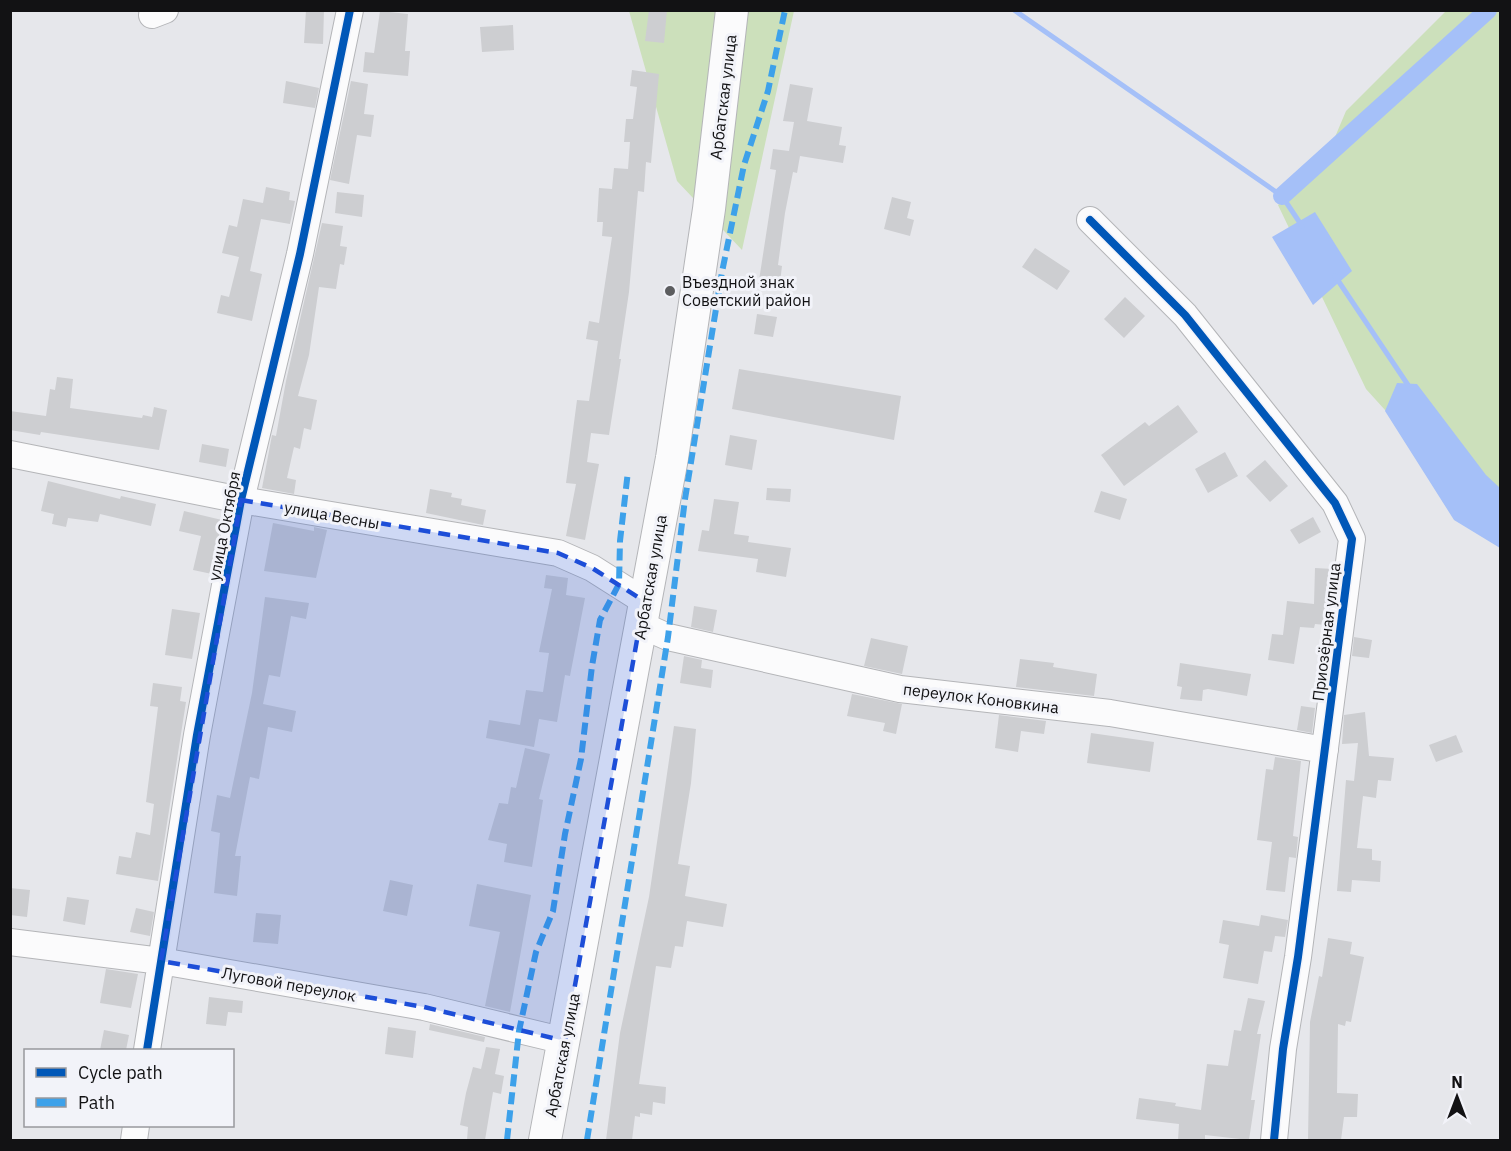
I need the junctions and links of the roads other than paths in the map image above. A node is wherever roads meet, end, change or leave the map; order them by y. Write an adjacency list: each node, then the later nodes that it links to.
1 (350, 10): 5 (street, улица Октября)
2 (732, 10): 6 (main road, Арбатская улица)
3 (1090, 220): 7 (street, Приозёрная улица)
4 (10, 454): 5 (street, улица Весны)
5 (241, 500): 6 (street, улица Весны); 9 (street, улица Октября)
6 (642, 613): 7 (street, переулок Коновкина); 10 (main road, Арбатская улица)
7 (1325, 750): 13 (street, Приозёрная улица)
8 (10, 942): 9 (street, Луговой переулок)
9 (161, 961): 10 (street, Луговой переулок); 11 (street, улица Октября)
10 (565, 1041): 12 (main road, Арбатская улица)
11 (147, 1049)
12 (545, 1140)
13 (1274, 1140)

